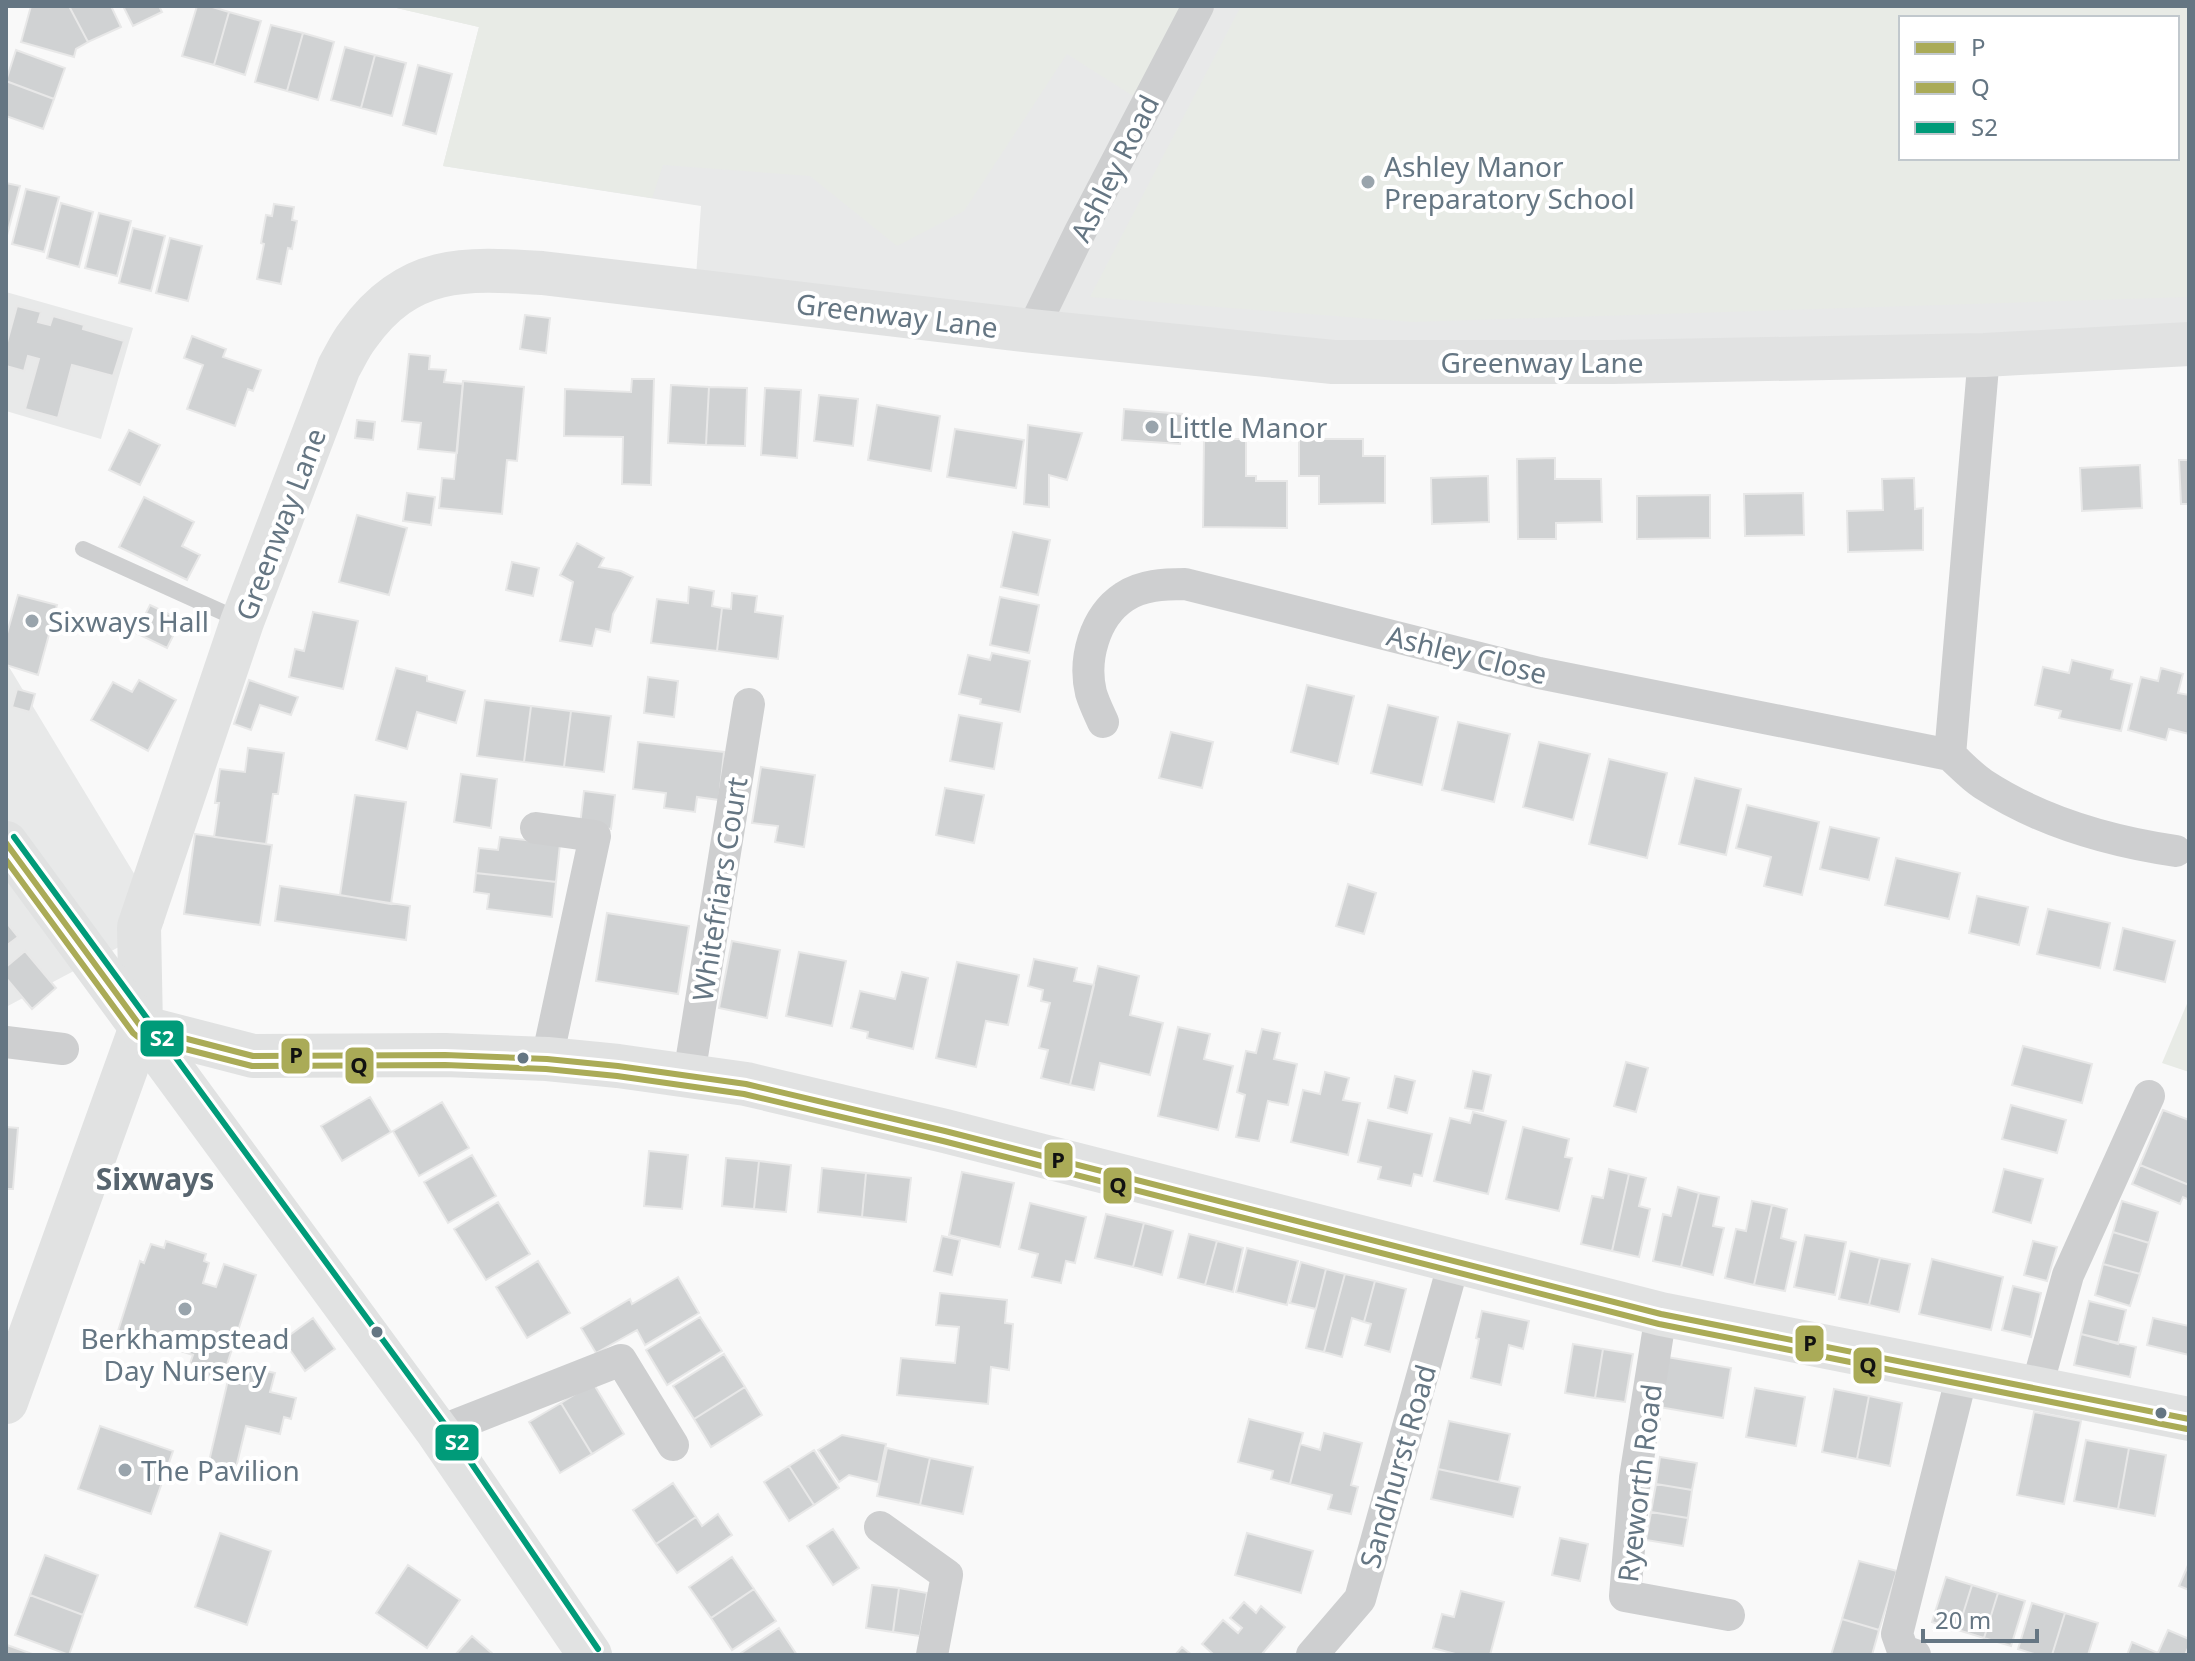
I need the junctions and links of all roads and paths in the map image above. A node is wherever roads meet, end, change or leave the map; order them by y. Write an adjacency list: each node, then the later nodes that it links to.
1 (1198, 6): 2 (street, Ashley Road)
2 (1032, 331): 4 (main road, Greenway Lane); 6 (main road, Greenway Lane)
3 (2189, 344): 4 (main road, Greenway Lane)
4 (1984, 355): 9 (street)
5 (83, 549): 6 (lane)
6 (242, 622): 13 (main road, Greenway Lane)
7 (749, 704): 17 (street, Whitefriars Court)
8 (1103, 722): 9 (street, Ashley Close)
9 (1950, 755): 12 (street)
10 (536, 828): 16 (street)
11 (6, 843): 13 (main road)
12 (2176, 851)
13 (141, 1027): 16 (main road); 23 (main road); 25 (main road)
14 (6, 1042): 15 (street)
15 (63, 1049)
16 (547, 1059): 17 (main road)
17 (689, 1075): 19 (main road)
18 (2149, 1096): 22 (street)
19 (1454, 1262): 20 (main road); 32 (street, Sandhurst Road)
20 (1661, 1314): 21 (main road); 28 (street, Ryeworth Road)
21 (1962, 1375): 22 (main road); 29 (street)
22 (2036, 1390): 24 (main road)
23 (6, 1402)
24 (2189, 1419)
25 (438, 1432): 26 (street); 30 (main road)
26 (673, 1445)
27 (880, 1527): 31 (street)
28 (1729, 1615)
29 (1907, 1654)
30 (590, 1655)
31 (932, 1655)
32 (1312, 1655)

